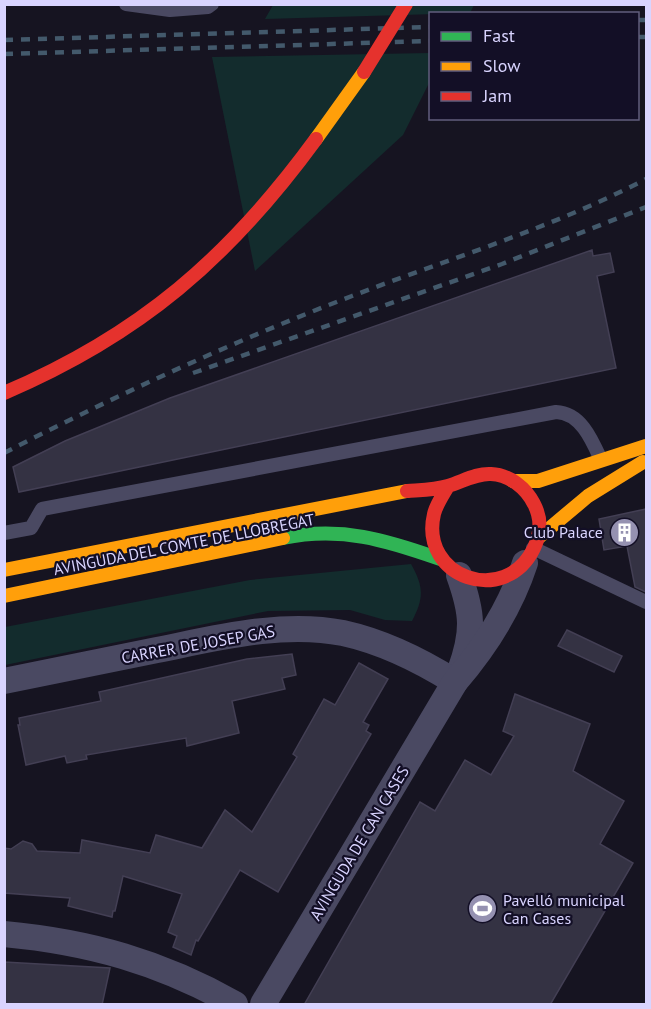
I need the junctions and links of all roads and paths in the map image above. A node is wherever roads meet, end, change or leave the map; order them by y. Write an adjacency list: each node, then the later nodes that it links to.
1 (126, 4): 2 (lane)
2 (212, 4)
3 (406, 4): 4 (main road, bridge)
4 (4, 393)
5 (646, 446): 6 (main road)
6 (601, 460): 8 (main road); 10 (lane)
7 (646, 460): 11 (main road)
8 (513, 481): 9 (main road); 11 (main road)
9 (448, 486): 12 (main road); 13 (main road)
10 (4, 533)
11 (532, 550): 14 (main road); 16 (lane); 18 (street, AVINGUDA DE CAN CASES)
12 (440, 559): 14 (main road); 15 (main road, AVINGUDA DEL COMTE DE LLOBREGAT)
13 (4, 570)
14 (459, 575): 18 (street, AVINGUDA DE CAN CASES)
15 (4, 596)
16 (646, 602)
17 (4, 681): 18 (street, CARRER DE JOSEP GAS)
18 (455, 682): 21 (street, AVINGUDA DE CAN CASES)
19 (4, 934): 20 (street)
20 (235, 1005)
21 (263, 1005)

